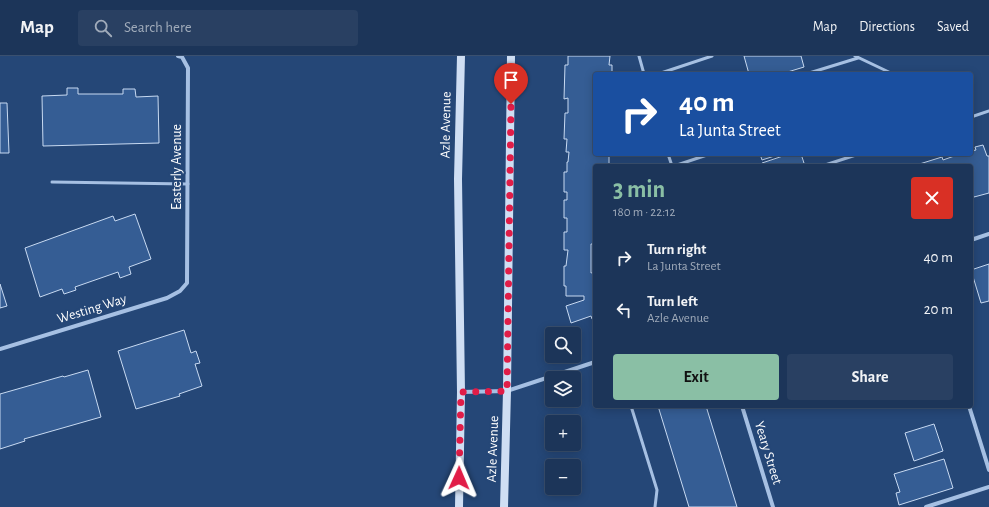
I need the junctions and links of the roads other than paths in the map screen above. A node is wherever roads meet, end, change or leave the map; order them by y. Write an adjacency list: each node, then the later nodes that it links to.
1 (178, 56): 18 (street, Easterly Avenue)
2 (461, 56): 25 (main road, Azle Avenue)
3 (511, 56): 24 (main road, Azle Avenue)
4 (639, 56): 7 (lane)
5 (712, 56): 8 (lane)
6 (857, 57): 9 (lane); 10 (lane)
7 (643, 72)
8 (664, 72)
9 (812, 72)
10 (889, 72)
11 (989, 112): 12 (lane)
12 (973, 117)
13 (704, 156): 15 (lane)
14 (853, 156): 16 (lane)
15 (679, 164)
16 (828, 164)
17 (52, 182): 18 (lane)
18 (188, 184): 21 (street, Easterly Avenue)
19 (989, 234): 20 (street)
20 (973, 239)
21 (187, 283): 22 (street, Westing Way)
22 (0, 349)
23 (593, 363): 24 (street)
24 (507, 391): 25 (street); 32 (main road, Azle Avenue)
25 (461, 392): 31 (main road, Azle Avenue)
26 (632, 408): 33 (lane)
27 (743, 408): 34 (street, Yeary Street)
28 (970, 408): 29 (street)
29 (989, 470)
30 (989, 487): 35 (street)
31 (459, 507)
32 (504, 507)
33 (655, 507)
34 (773, 507)
35 (926, 507)

